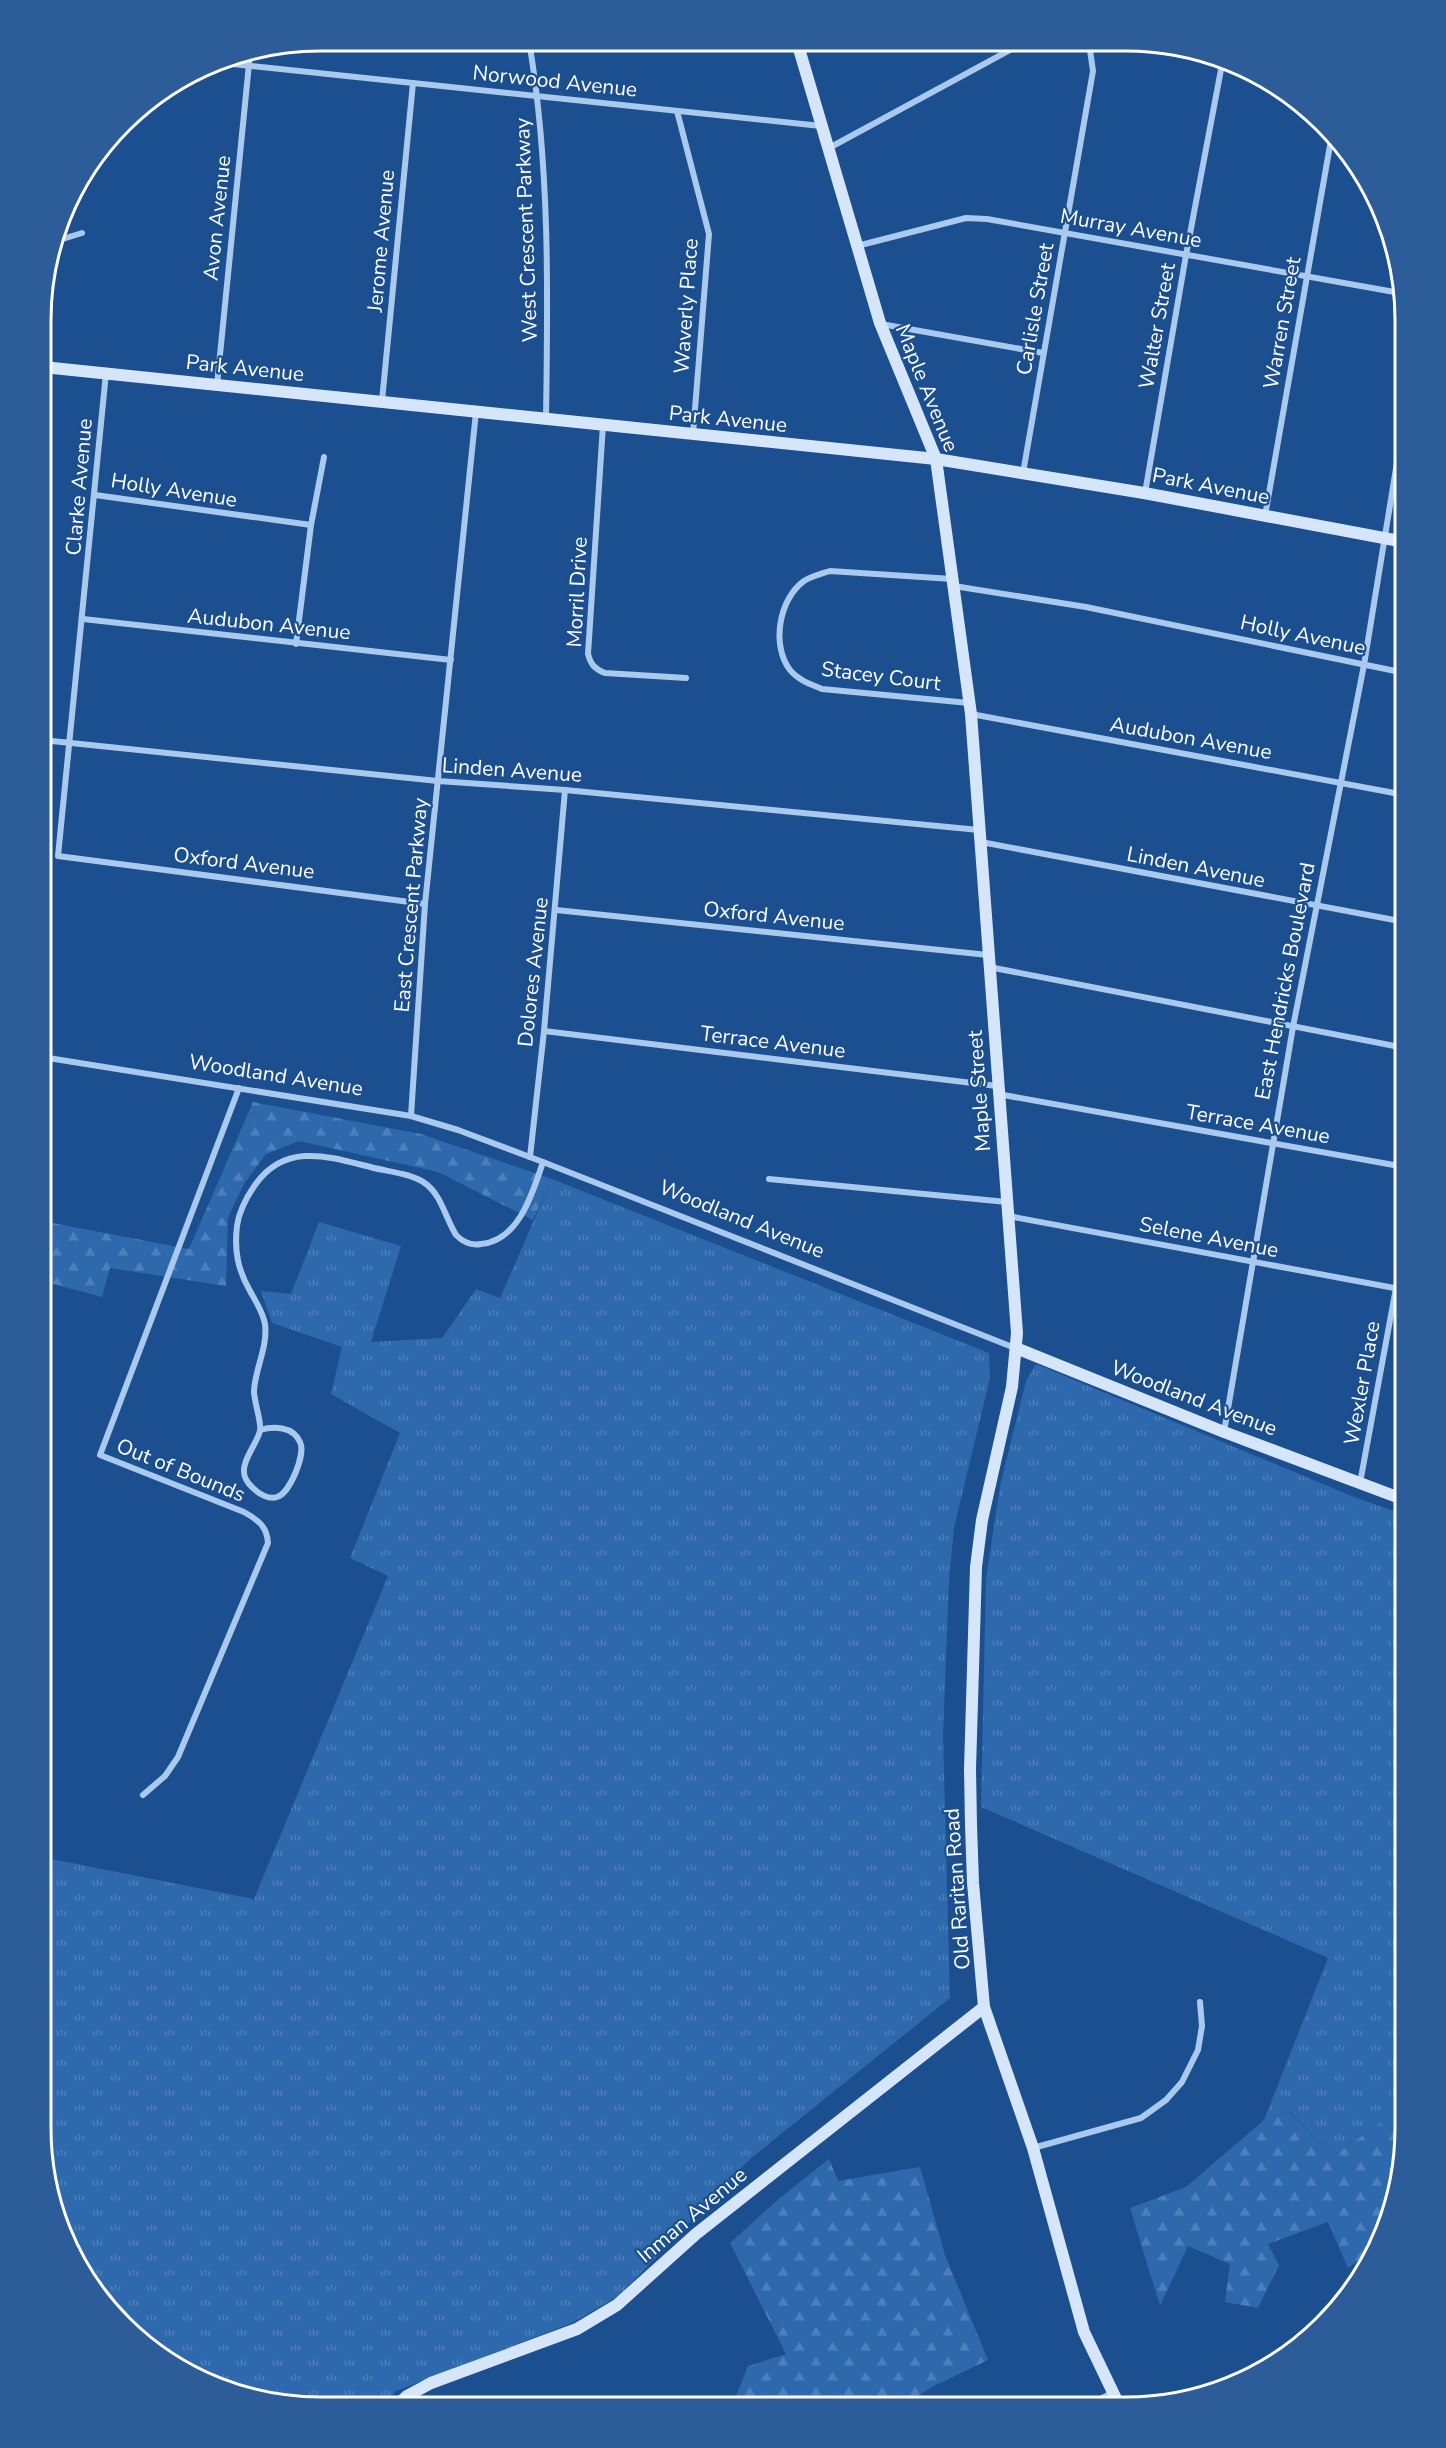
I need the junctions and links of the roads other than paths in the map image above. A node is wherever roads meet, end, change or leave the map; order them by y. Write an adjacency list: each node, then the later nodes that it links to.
1 (531, 51): 10 (street, West Crescent Parkway)
2 (800, 51): 12 (main road, Maple Avenue)
3 (1008, 51): 14 (street)
4 (1090, 51): 16 (street, Carlisle Street)
5 (249, 60): 7 (street, Avon Avenue)
6 (237, 64): 7 (street, Norwood Avenue)
7 (249, 65): 9 (street, Norwood Avenue); 26 (street, Avon Avenue)
8 (1221, 68): 19 (street, Walter Street)
9 (413, 83): 10 (street, Norwood Avenue); 27 (street, Jerome Avenue)
10 (538, 96): 11 (street, Norwood Avenue); 29 (street, West Crescent Parkway)
11 (677, 111): 12 (street, Norwood Avenue); 31 (street, Waverly Place)
12 (822, 126): 14 (main road, Maple Avenue)
13 (1330, 145): 20 (street, Warren Street)
14 (828, 148): 18 (main road, Maple Avenue)
15 (82, 233): 17 (street)
16 (1065, 233): 18 (street, Murray Avenue); 19 (street, Murray Avenue); 23 (street, Carlisle Street)
17 (63, 239)
18 (857, 246): 22 (main road, Maple Avenue)
19 (1186, 255): 20 (street, Murray Avenue); 36 (street, Walter Street)
20 (1306, 276): 21 (street, Murray Avenue); 38 (street, Warren Street)
21 (1393, 292)
22 (880, 323): 23 (street); 33 (main road, Maple Avenue)
23 (1043, 353): 34 (street, Carlisle Street)
24 (51, 368): 25 (main road, Park Avenue)
25 (106, 373): 26 (main road, Park Avenue); 37 (street, Clarke Avenue)
26 (217, 385): 27 (main road, Park Avenue)
27 (382, 402): 28 (main road, Park Avenue)
28 (476, 412): 29 (main road, Park Avenue); 45 (street, East Crescent Parkway)
29 (546, 419): 30 (main road, Park Avenue)
30 (603, 425): 31 (main road, Park Avenue); 48 (street, Morril Drive)
31 (693, 435): 33 (main road, Park Avenue)
32 (324, 457): 39 (street)
33 (936, 459): 34 (main road, Park Avenue); 42 (main road, Maple Avenue)
34 (1023, 474): 36 (main road, Park Avenue)
35 (1395, 482): 40 (street, East Hendricks Boulevard)
36 (1144, 493): 38 (main road, Park Avenue)
37 (95, 495): 39 (street, Holly Avenue); 43 (street, Clarke Avenue)
38 (1265, 517): 40 (main road, Park Avenue)
39 (311, 525): 44 (street)
40 (1386, 538): 41 (main road, Park Avenue); 46 (street, East Hendricks Boulevard)
41 (1395, 540)
42 (954, 582): 46 (street, Holly Avenue); 49 (main road, Maple Avenue); 49 (street, Stacey Court)
43 (83, 619): 44 (street, Audubon Avenue); 51 (street, Clarke Avenue)
44 (296, 644): 45 (street, Audubon Avenue)
45 (451, 660): 52 (street, East Crescent Parkway)
46 (1364, 665): 47 (street, Holly Avenue); 53 (street, East Hendricks Boulevard)
47 (1395, 671)
48 (686, 678)
49 (970, 709): 53 (street, Audubon Avenue); 56 (main road, Maple Avenue)
50 (51, 741): 51 (street, Linden Avenue)
51 (70, 744): 52 (street, Linden Avenue); 57 (street, Clarke Avenue)
52 (438, 781): 54 (street, Linden Avenue); 58 (street, East Crescent Parkway)
53 (1340, 782): 55 (street, Audubon Avenue); 59 (street, East Hendricks Boulevard)
54 (565, 790): 56 (street, Linden Avenue); 60 (street, Dolores Avenue)
55 (1395, 793)
56 (980, 837): 59 (street, Linden Avenue); 62 (main road, Maple Street)
57 (58, 856): 58 (street, Oxford Avenue)
58 (425, 904): 69 (street, East Crescent Parkway)
59 (1316, 907): 61 (street, Linden Avenue); 63 (street, East Hendricks Boulevard)
60 (556, 910): 62 (street, Oxford Avenue); 64 (street, Dolores Avenue)
61 (1395, 920)
62 (989, 961): 63 (street, Oxford Avenue); 68 (main road, Maple Street)
63 (1293, 1027): 65 (street, Oxford Avenue); 70 (street, East Hendricks Boulevard)
64 (544, 1031): 68 (street, Terrace Avenue); 71 (street, Dolores Avenue)
65 (1395, 1046)
66 (51, 1058): 67 (street, Woodland Avenue)
67 (239, 1088): 69 (street, Woodland Avenue); 85 (street, Out of Bounds)
68 (998, 1090): 70 (street, Terrace Avenue); 75 (main road, Maple Street)
69 (411, 1116): 71 (street, Woodland Avenue)
70 (1272, 1143): 73 (street, Terrace Avenue); 77 (street, East Hendricks Boulevard)
71 (530, 1157): 72 (street, Woodland Avenue)
72 (543, 1162): 80 (street, Woodland Avenue); 81 (street)
73 (1395, 1165)
74 (769, 1179): 75 (street)
75 (1007, 1202): 76 (main road, Maple Street)
76 (1008, 1215): 77 (street, Selene Avenue); 80 (main road, Maple Street)
77 (1254, 1262): 78 (street, Selene Avenue); 82 (street, East Hendricks Boulevard)
78 (1395, 1288)
79 (1395, 1293): 83 (street, Wexler Place)
80 (1016, 1348): 82 (main road, Woodland Avenue); 87 (main road, Old Raritan Road)
81 (260, 1430): 81 (street)
82 (1224, 1432): 83 (main road, Woodland Avenue)
83 (1360, 1483): 84 (main road, Woodland Avenue)
84 (1395, 1496)
85 (143, 1795)
86 (1200, 2002): 88 (street)
87 (984, 2007): 88 (main road, Old Raritan Road); 90 (main road, Inman Avenue)
88 (1033, 2148): 89 (main road, Old Raritan Road)
89 (1112, 2394): 91 (street); 92 (main road, Old Raritan Road)
90 (406, 2397)
91 (1106, 2397)
92 (1114, 2397)

